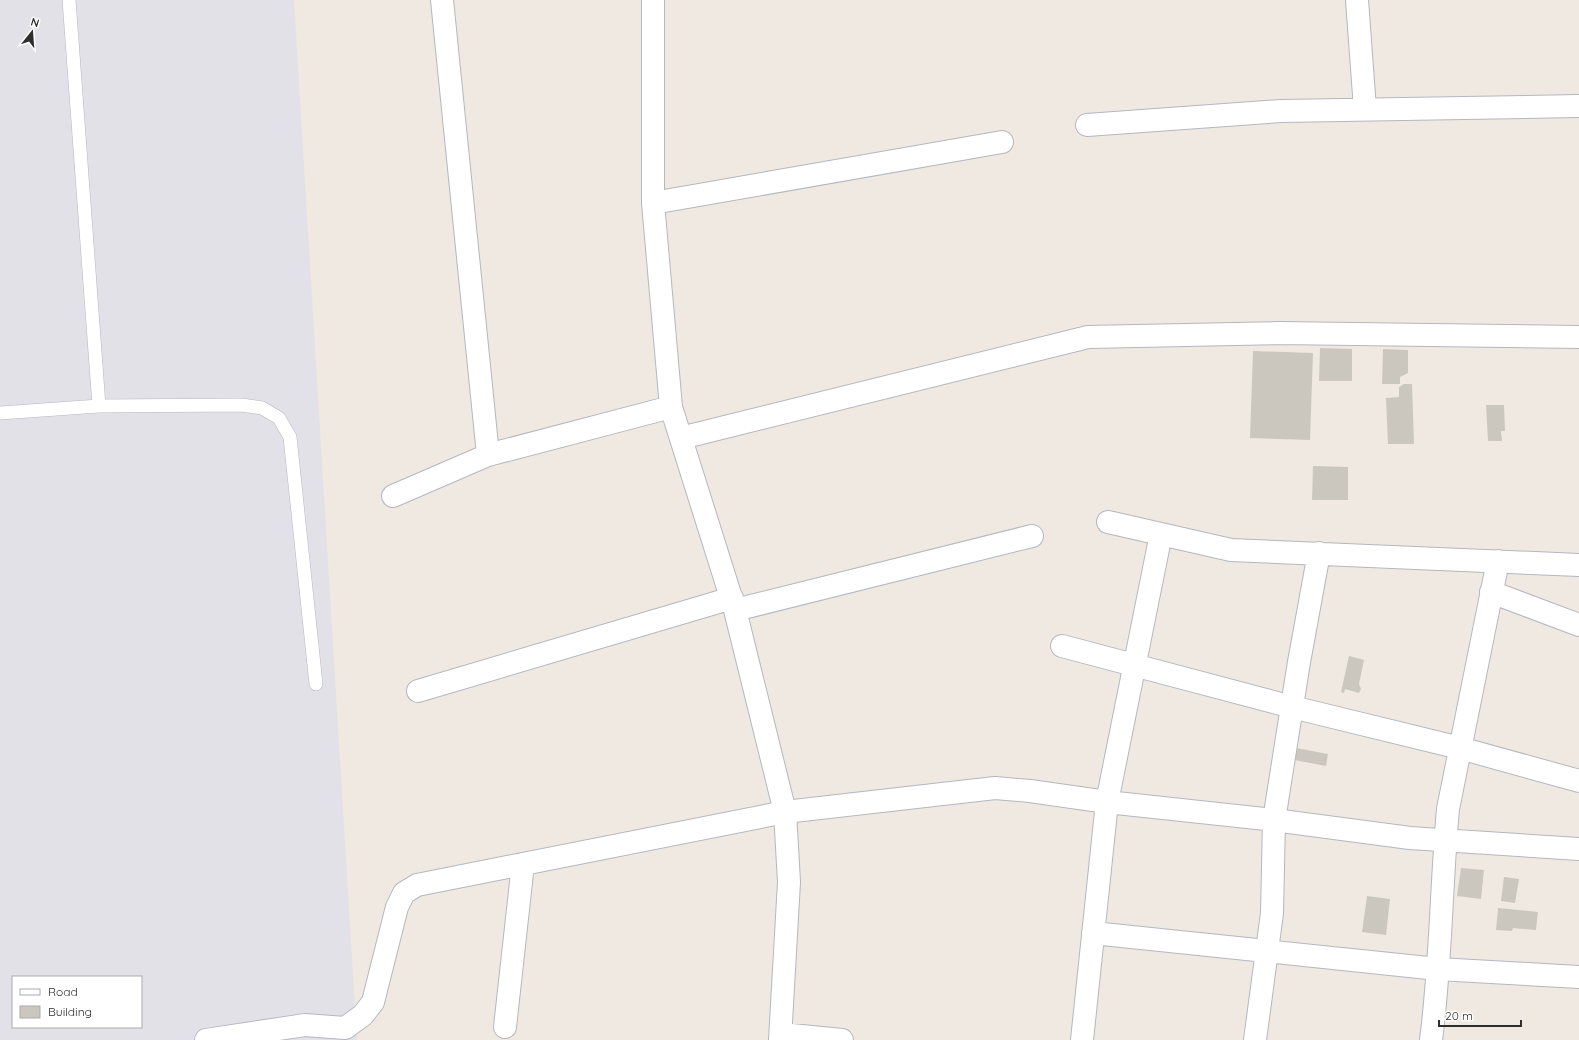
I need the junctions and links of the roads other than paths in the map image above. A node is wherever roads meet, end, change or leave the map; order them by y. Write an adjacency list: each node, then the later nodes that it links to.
1 (69, 0): 11 (lane)
2 (442, 0): 15 (street)
3 (653, 0): 9 (street)
4 (1357, 0): 6 (street)
5 (1579, 106): 6 (street)
6 (1365, 109): 7 (street)
7 (1087, 125)
8 (1002, 142): 9 (street)
9 (653, 203): 12 (street)
10 (1579, 337): 14 (street)
11 (99, 406): 13 (lane); 28 (lane)
12 (671, 407): 14 (street); 15 (street)
13 (0, 413)
14 (681, 438): 24 (street)
15 (488, 455): 16 (street)
16 (393, 496)
17 (1108, 522): 18 (street)
18 (1161, 534): 20 (street); 27 (street)
19 (1032, 536): 24 (street)
20 (1319, 553): 21 (street); 30 (street)
21 (1498, 561): 22 (street); 23 (street)
22 (1579, 565)
23 (1491, 592): 25 (street); 31 (street)
24 (734, 604): 29 (street); 34 (street)
25 (1579, 625)
26 (1062, 646): 27 (street)
27 (1134, 665): 30 (street); 33 (street)
28 (316, 684)
29 (418, 691)
30 (1292, 707): 31 (street); 35 (street)
31 (1460, 748): 32 (street); 36 (street)
32 (1579, 781)
33 (1107, 802): 34 (street); 35 (street); 39 (street)
34 (785, 812): 38 (street); 44 (street)
35 (1274, 820): 36 (street); 40 (street)
36 (1445, 840): 37 (street); 41 (street)
37 (1579, 849)
38 (523, 864): 43 (street); 45 (street)
39 (1093, 933): 40 (street); 47 (street)
40 (1267, 950): 41 (street); 48 (street)
41 (1438, 969): 42 (street); 49 (street)
42 (1579, 976)
43 (505, 1027)
44 (781, 1037): 46 (street)
45 (206, 1040)
46 (842, 1040)
47 (1082, 1040)
48 (1255, 1040)
49 (1431, 1040)

